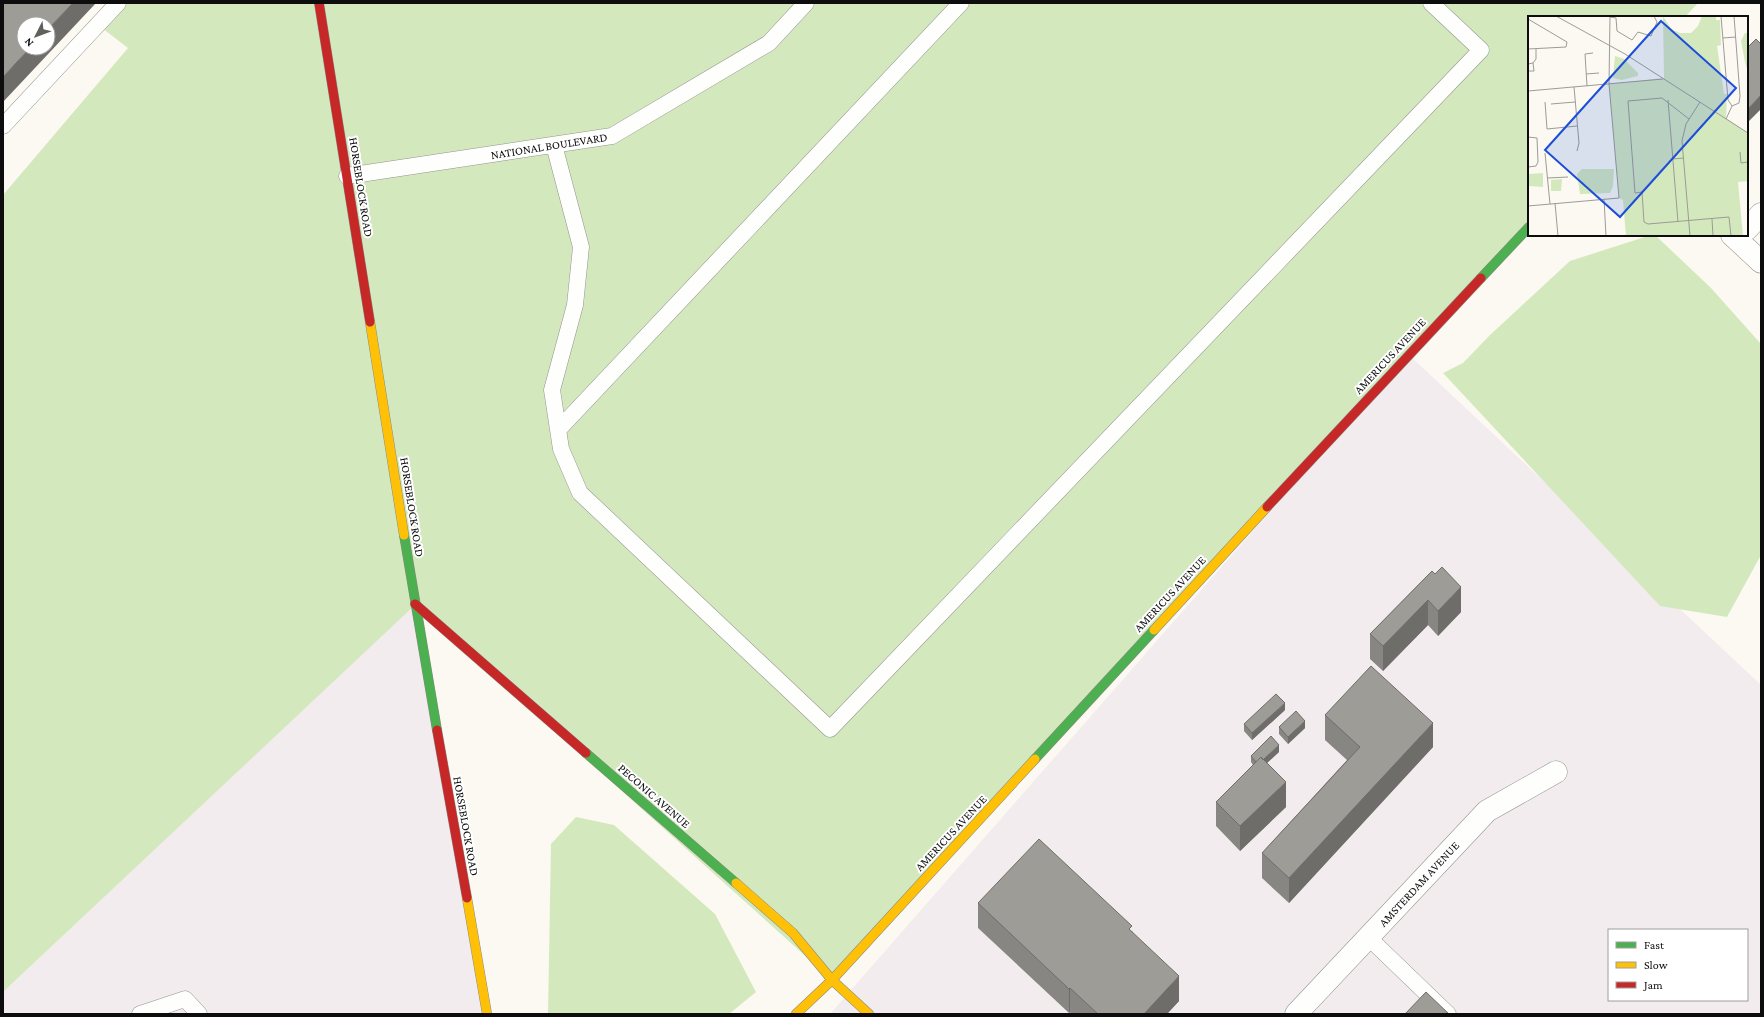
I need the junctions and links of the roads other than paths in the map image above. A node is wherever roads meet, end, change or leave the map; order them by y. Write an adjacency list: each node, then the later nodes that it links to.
1 (118, 3): 6 (lane)
2 (319, 3): 8 (street, HORSEBLOCK ROAD)
3 (806, 3): 7 (lane, NATIONAL BOULEVARD)
4 (961, 3): 14 (lane)
5 (1431, 3): 14 (lane)
6 (3, 126)
7 (554, 145): 8 (lane, NATIONAL BOULEVARD); 14 (lane)
8 (347, 176): 15 (street, HORSEBLOCK ROAD)
9 (1761, 214): 10 (street)
10 (1748, 226)
11 (1528, 228): 18 (street, AMERICUS AVENUE)
12 (1740, 236): 13 (street)
13 (1761, 262)
14 (558, 430)
15 (415, 604): 18 (street, PECONIC AVENUE); 21 (street, HORSEBLOCK ROAD)
16 (1556, 772): 17 (street, AMSTERDAM AVENUE)
17 (1368, 937): 24 (street, AMSTERDAM AVENUE); 25 (lane)
18 (832, 980): 22 (street, AMERICUS AVENUE); 23 (street, PECONIC AVENUE)
19 (140, 1014): 20 (lane)
20 (199, 1014)
21 (487, 1014)
22 (796, 1014)
23 (869, 1014)
24 (1296, 1014)
25 (1448, 1014)

